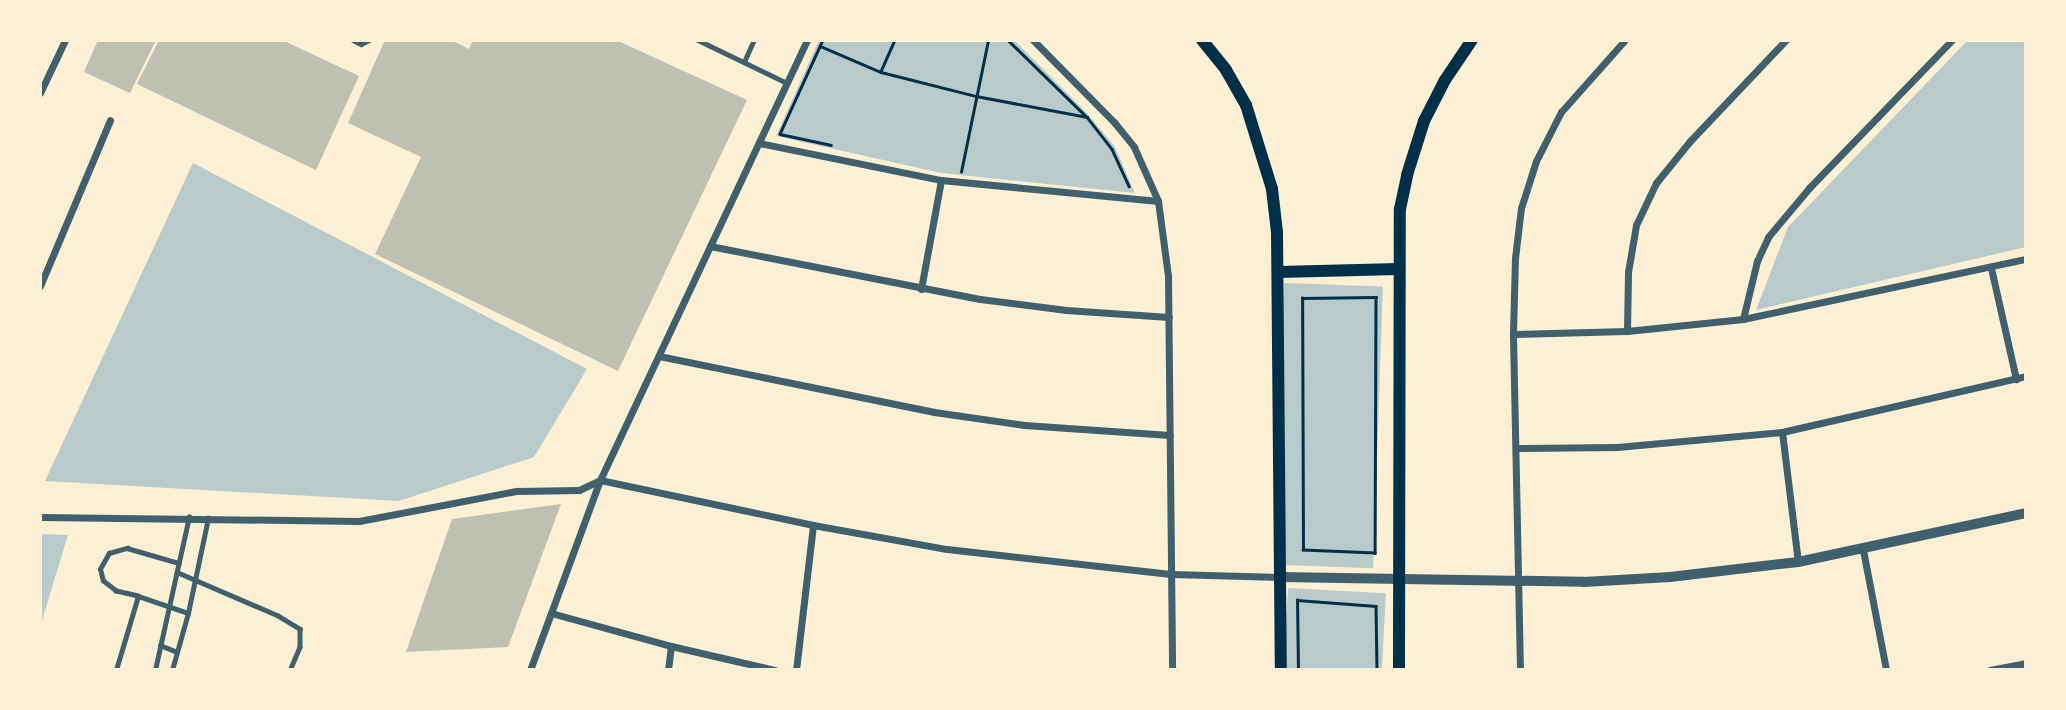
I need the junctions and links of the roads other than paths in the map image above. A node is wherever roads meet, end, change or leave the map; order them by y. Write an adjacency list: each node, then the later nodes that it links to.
1 (65, 40): 14 (street)
2 (353, 40): 3 (lane)
3 (369, 40)
4 (698, 40): 13 (lane)
5 (754, 40): 13 (lane)
6 (807, 40): 15 (street)
7 (1032, 40): 20 (street)
8 (1202, 40): 25 (main road)
9 (1472, 40): 24 (main road)
10 (1625, 40): 31 (street)
11 (1786, 40): 30 (street)
12 (1952, 40): 29 (street)
13 (744, 62): 15 (lane)
14 (42, 83): 16 (street)
15 (788, 83): 18 (street)
16 (40, 93)
17 (110, 120): 26 (street)
18 (759, 144): 19 (street); 21 (street)
19 (941, 180): 20 (street); 27 (street)
20 (1158, 201): 28 (street)
21 (710, 246): 27 (street); 32 (street)
22 (2026, 259): 23 (street)
23 (1991, 268): 29 (street); 34 (street)
24 (1398, 269): 25 (main road); 51 (main road)
25 (1279, 272): 49 (main road)
26 (40, 286)
27 (921, 289): 28 (street)
28 (1169, 317): 36 (street)
29 (1743, 319): 30 (street)
30 (1627, 331): 31 (street)
31 (1513, 334): 37 (street)
32 (659, 356): 36 (street); 38 (street)
33 (2026, 376): 34 (street)
34 (2016, 379): 35 (street)
35 (1782, 432): 37 (street); 45 (street)
36 (1170, 435): 48 (street)
37 (1517, 448): 52 (street)
38 (600, 480): 42 (street); 43 (street); 55 (street)
39 (2026, 513): 44 (street)
40 (40, 517): 41 (street)
41 (190, 517): 42 (street); 46 (lane)
42 (209, 517): 50 (lane)
43 (813, 525): 48 (street); 68 (street)
44 (1863, 550): 45 (street); 73 (street)
45 (1798, 562): 52 (street)
46 (179, 563): 47 (lane); 53 (lane)
47 (177, 572): 50 (lane); 54 (lane)
48 (1171, 574): 49 (street); 69 (street)
49 (1279, 577): 51 (street); 70 (main road)
50 (195, 579): 56 (lane); 64 (lane)
51 (1400, 581): 52 (street); 71 (main road)
52 (1518, 581): 72 (street)
53 (138, 596): 54 (lane); 61 (lane)
54 (170, 604): 56 (lane); 57 (lane)
55 (551, 612): 58 (street); 65 (street)
56 (188, 613): 59 (lane)
57 (160, 645): 59 (lane); 62 (lane)
58 (671, 646): 66 (street); 67 (street)
59 (177, 652): 63 (lane)
60 (2026, 663): 74 (street)
61 (116, 670)
62 (155, 670)
63 (172, 670)
64 (289, 670)
65 (530, 670)
66 (668, 670)
67 (775, 670)
68 (796, 670)
69 (1172, 670)
70 (1281, 670)
71 (1399, 670)
72 (1520, 670)
73 (1886, 670)
74 (1990, 670)

